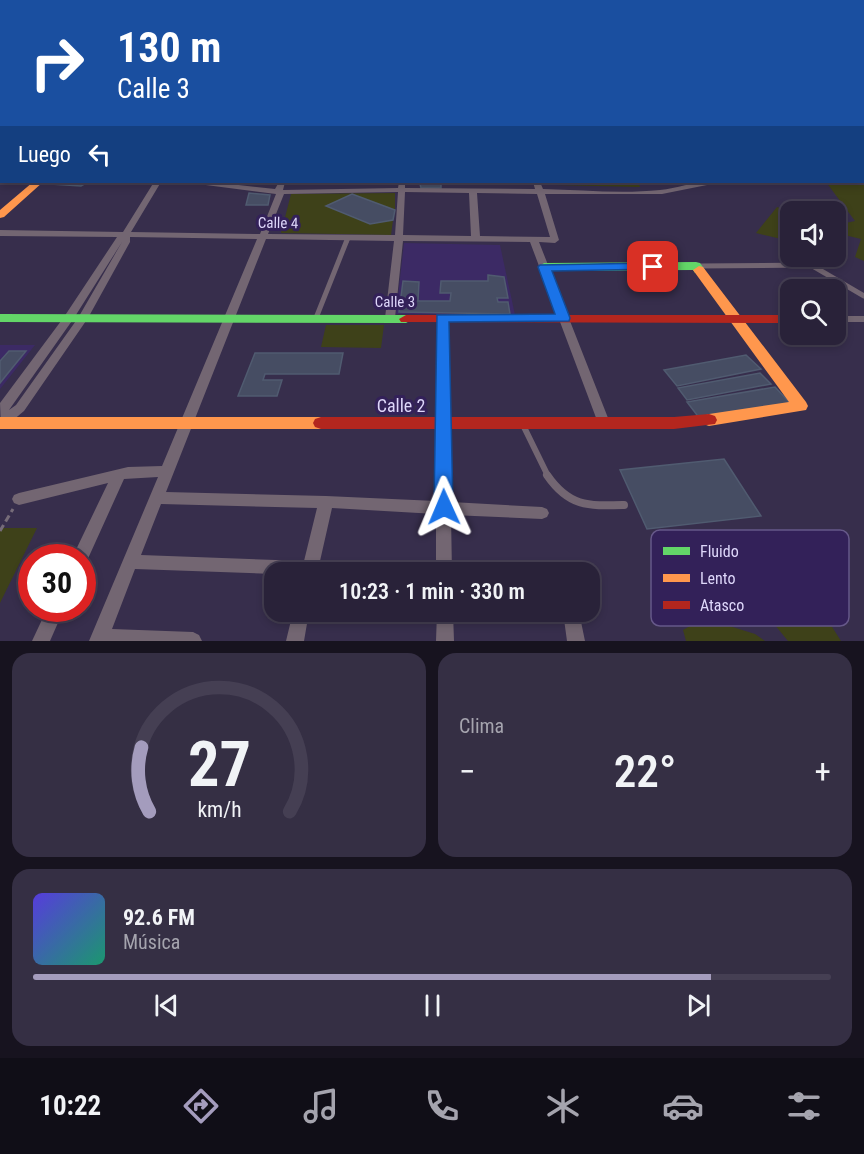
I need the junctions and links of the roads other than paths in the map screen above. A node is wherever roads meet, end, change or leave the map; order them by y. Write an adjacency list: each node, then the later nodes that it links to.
1 (37, 183): 11 (street)
2 (156, 183): 13 (street)
3 (214, 183): 8 (street)
4 (341, 183): 9 (street)
5 (707, 183): 7 (street)
6 (402, 186): 9 (street); 10 (street); 16 (street)
7 (538, 186): 10 (street); 18 (street, Calle 4)
8 (280, 187): 9 (street); 14 (street)
9 (339, 190)
10 (473, 190): 17 (street)
11 (0, 215)
12 (0, 233): 13 (street, Calle 4)
13 (126, 234): 14 (street, Calle 4); 23 (street)
14 (263, 236): 15 (street, Calle 4); 24 (street)
15 (348, 238): 16 (street, Calle 4); 25 (lane)
16 (399, 239): 17 (street, Calle 4); 26 (street)
17 (476, 240): 18 (street, Calle 4)
18 (534, 240): 20 (street)
19 (696, 266): 20 (street); 21 (lane); 29 (street)
20 (544, 267): 28 (street)
21 (864, 296)
22 (0, 318): 23 (street, Calle 3)
23 (76, 318): 24 (street, Calle 3); 33 (street)
24 (230, 318): 25 (street, Calle 3); 34 (street)
25 (316, 318): 26 (street, Calle 3)
26 (390, 318): 27 (street, Calle 3)
27 (442, 318): 28 (street, Calle 3); 36 (street)
28 (564, 318): 29 (street, Calle 3); 35 (street)
29 (735, 319): 30 (street, Calle 3); 35 (street, Calle 2)
30 (780, 319)
31 (846, 319): 32 (street)
32 (864, 319)
33 (0, 423): 34 (street, Calle 2)
34 (187, 423): 36 (street, Calle 2); 38 (street)
35 (604, 423): 37 (street, Calle 2)
36 (443, 424): 37 (street, Calle 2); 44 (street)
37 (522, 424): 43 (lane)
38 (167, 471): 39 (street); 40 (street)
39 (119, 476): 41 (street); 46 (street)
40 (156, 498): 42 (street); 47 (street)
41 (19, 499)
42 (326, 502): 44 (street); 48 (street)
43 (624, 505)
44 (444, 507): 45 (street); 49 (street)
45 (542, 513)
46 (87, 544)
47 (130, 562): 50 (street); 55 (street)
48 (312, 562)
49 (444, 562)
50 (264, 569)
51 (50, 622): 56 (street)
52 (299, 622): 58 (street)
53 (445, 622): 59 (street)
54 (573, 622): 60 (street)
55 (99, 639): 57 (street)
56 (41, 641)
57 (193, 641)
58 (295, 641)
59 (445, 641)
60 (576, 641)

